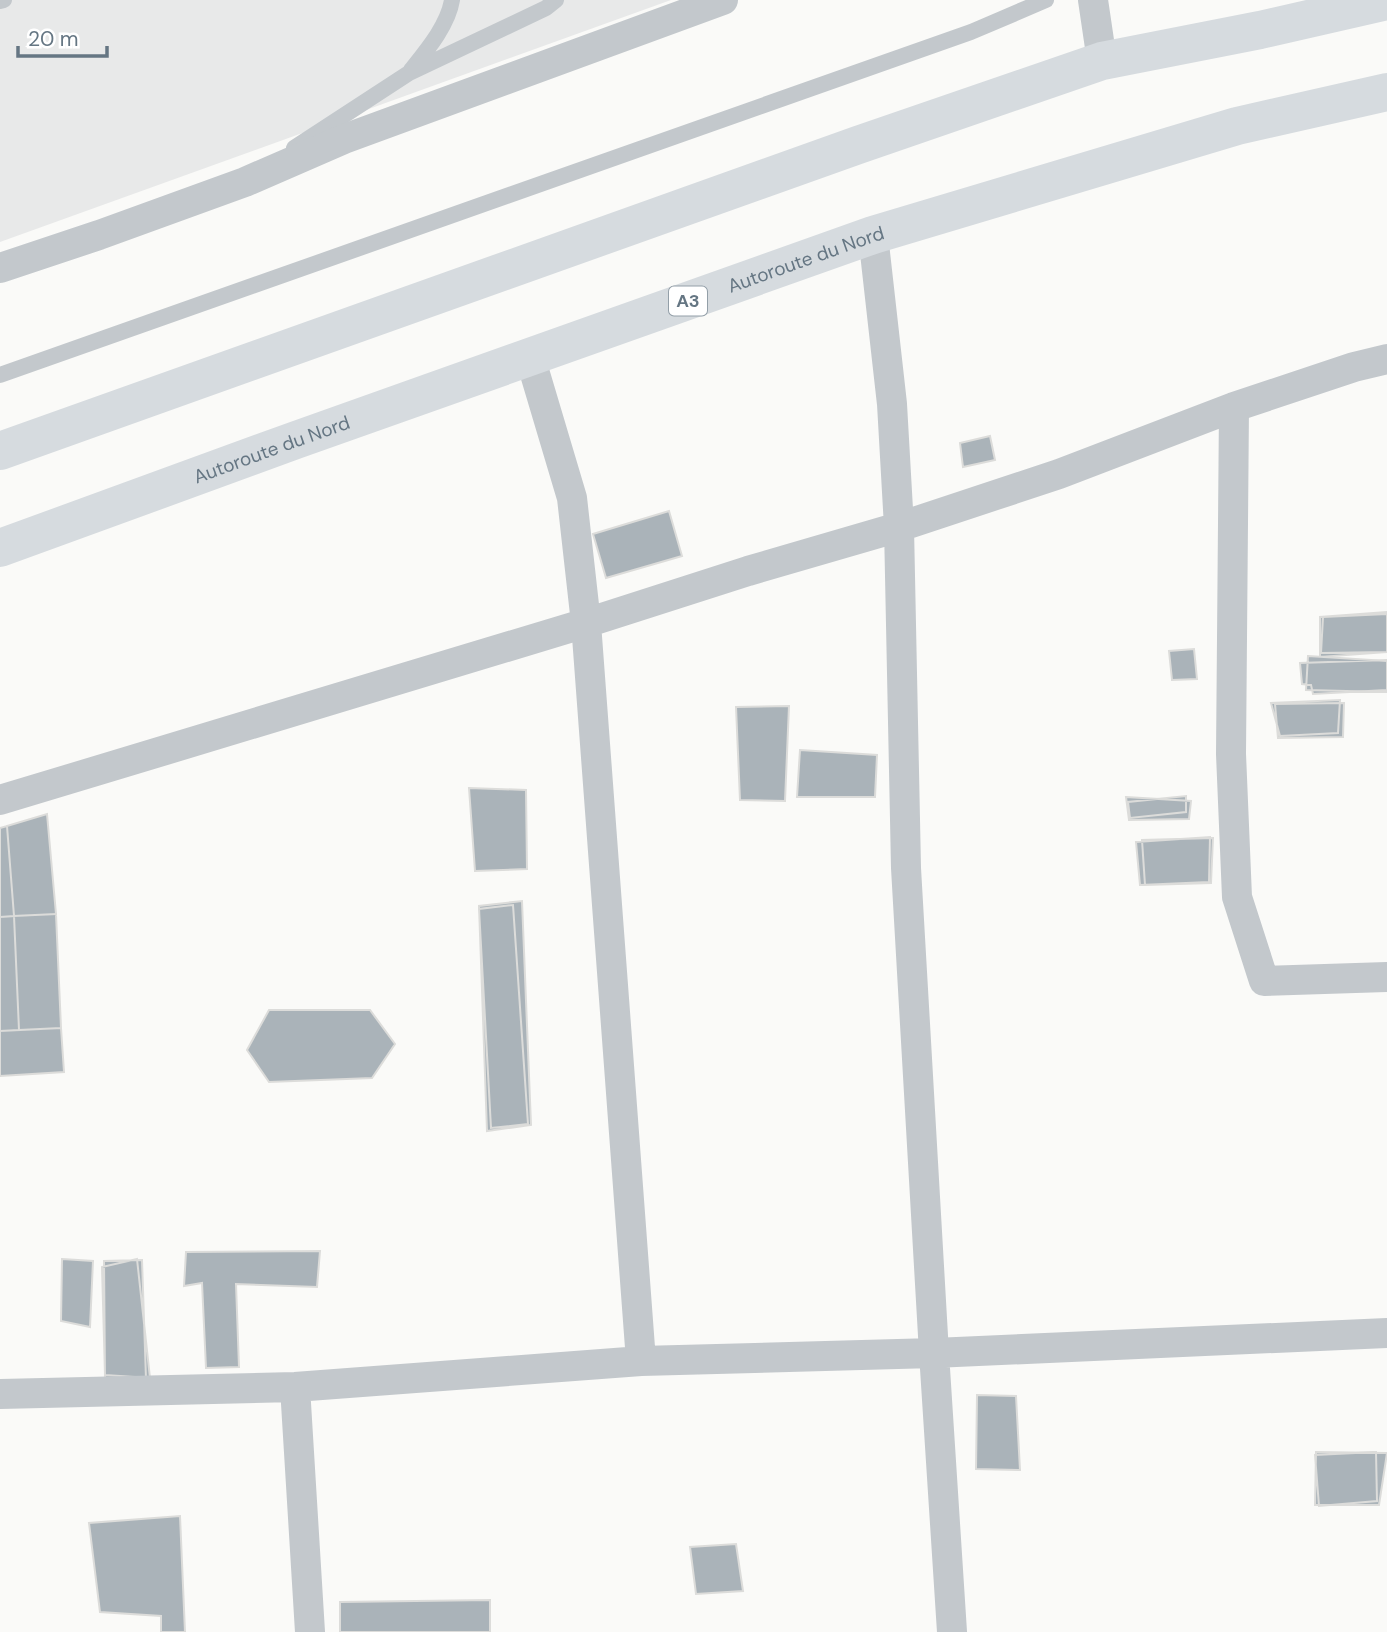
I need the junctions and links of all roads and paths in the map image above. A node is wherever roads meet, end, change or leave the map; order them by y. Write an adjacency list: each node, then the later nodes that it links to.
1 (452, 0): 8 (lane)
2 (556, 0): 8 (lane)
3 (723, 0): 10 (street)
4 (1045, 0): 15 (lane)
5 (1093, 0): 7 (street)
6 (1387, 1): 7 (highway)
7 (1102, 61): 17 (highway)
8 (409, 73): 10 (lane)
9 (1387, 92): 11 (highway, Autoroute du Nord / A3)
10 (245, 181): 12 (street)
11 (873, 235): 13 (highway, Autoroute du Nord / A3); 18 (street)
12 (0, 268)
13 (530, 357): 19 (highway, Autoroute du Nord / A3); 20 (street)
14 (1387, 359): 16 (street)
15 (0, 375)
16 (1234, 407): 18 (street); 22 (street)
17 (0, 451)
18 (899, 527): 20 (street); 24 (street)
19 (0, 548)
20 (586, 623): 21 (street); 25 (street)
21 (0, 800)
22 (1387, 977)
23 (1387, 1333): 24 (street)
24 (934, 1353): 25 (street); 29 (street)
25 (641, 1361): 26 (street)
26 (295, 1387): 27 (street); 28 (street)
27 (0, 1394)
28 (310, 1632)
29 (952, 1632)

